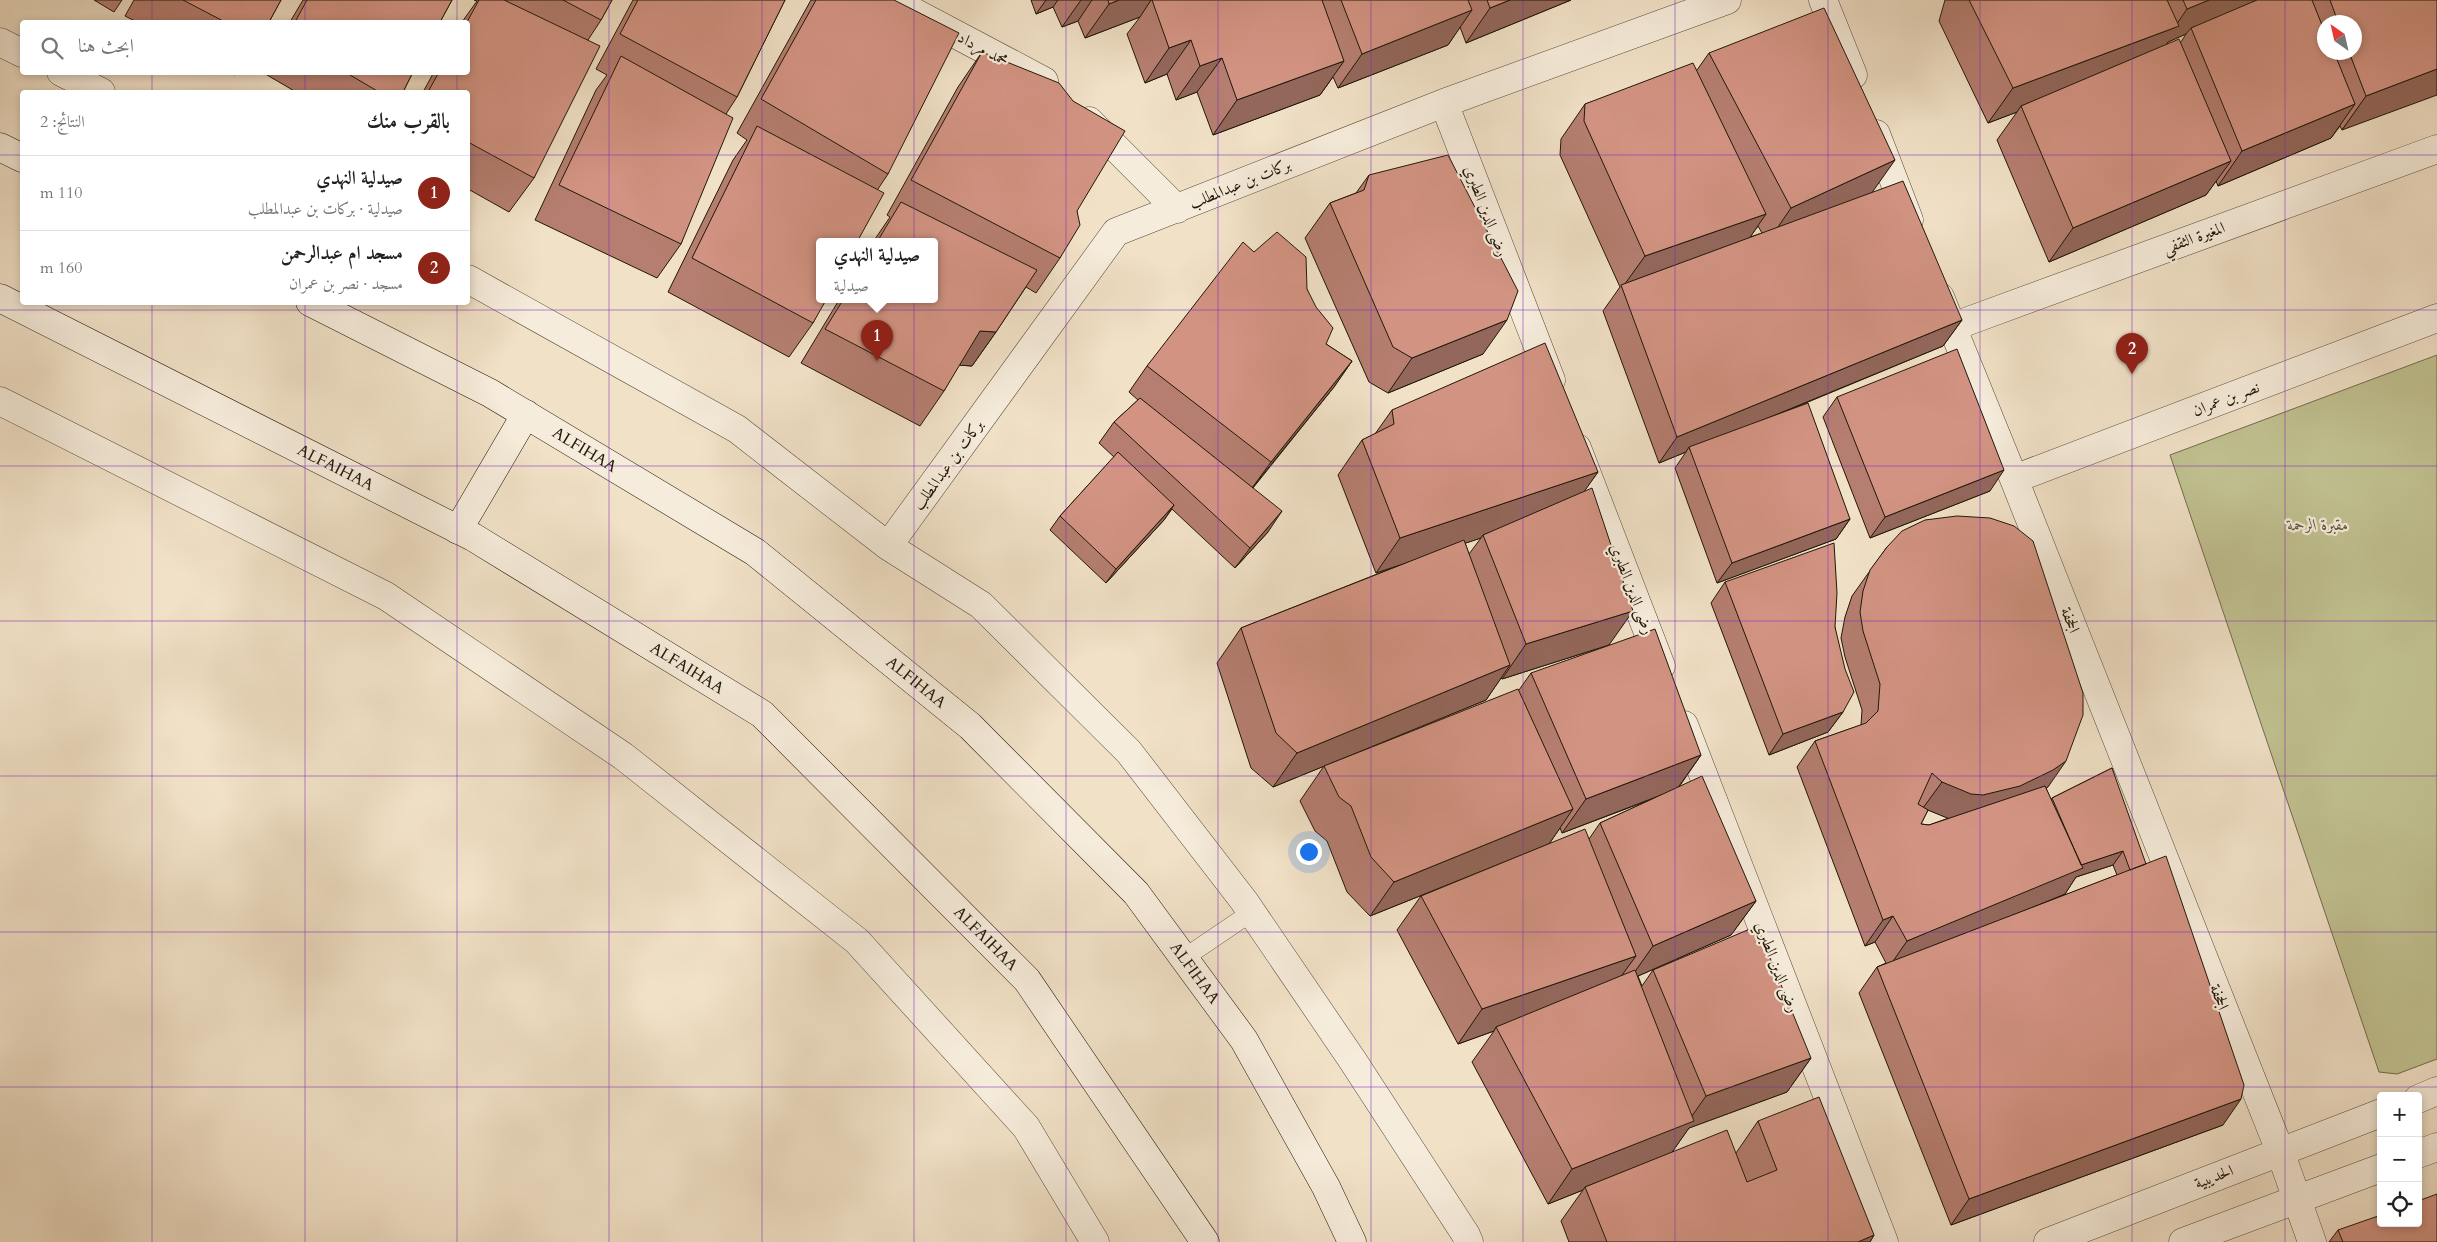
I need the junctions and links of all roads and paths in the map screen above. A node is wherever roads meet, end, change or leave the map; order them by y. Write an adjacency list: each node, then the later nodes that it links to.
1 (891, 0): 12 (street, محمد مرداد)
2 (1727, 0): 8 (street, بركات بن عبدالمطلب)
3 (1823, 0): 13 (street)
4 (0, 42): 5 (street)
5 (20, 52)
6 (67, 75): 7 (street)
7 (97, 90)
8 (1444, 103): 12 (street, بركات بن عبدالمطلب); 21 (street, رضى الدين الطبري)
9 (0, 147): 11 (street)
10 (2437, 150): 19 (street, المغيرة الثقفي)
11 (20, 157)
12 (1177, 209): 26 (street, بركات بن عبدالمطلب)
13 (1919, 245)
14 (1930, 272): 19 (street, الجحفة)
15 (470, 280): 26 (street)
16 (0, 298): 25 (street, ALFAIHAA)
17 (316, 305): 22 (street, ALFIHAA)
18 (2437, 318): 24 (street, نصر بن عمران)
19 (1952, 327): 24 (street, الجحفة)
20 (0, 400): 37 (street)
21 (1558, 400)
22 (526, 414): 25 (street); 28 (street, ALFIHAA)
23 (1569, 427): 41 (street, رضى الدين الطبري)
24 (2014, 479): 33 (street, الجحفة)
25 (458, 530): 38 (street, ALFAIHAA)
26 (888, 546): 27 (street)
27 (1252, 912): 28 (lane); 40 (street)
28 (1184, 958): 39 (street, ALFIHAA)
29 (2437, 1092): 30 (street)
30 (2422, 1098)
31 (2377, 1115): 33 (street, الحديبية)
32 (2437, 1147): 34 (street)
33 (2280, 1151): 36 (street, الجحفة); 42 (street, الحديبية)
34 (2422, 1153)
35 (2377, 1170): 36 (street)
36 (2296, 1200): 43 (street); 44 (street, الجحفة)
37 (1095, 1242)
38 (1206, 1242)
39 (1352, 1242)
40 (1469, 1242)
41 (1884, 1242)
42 (2048, 1242)
43 (2183, 1242)
44 (2312, 1242)

